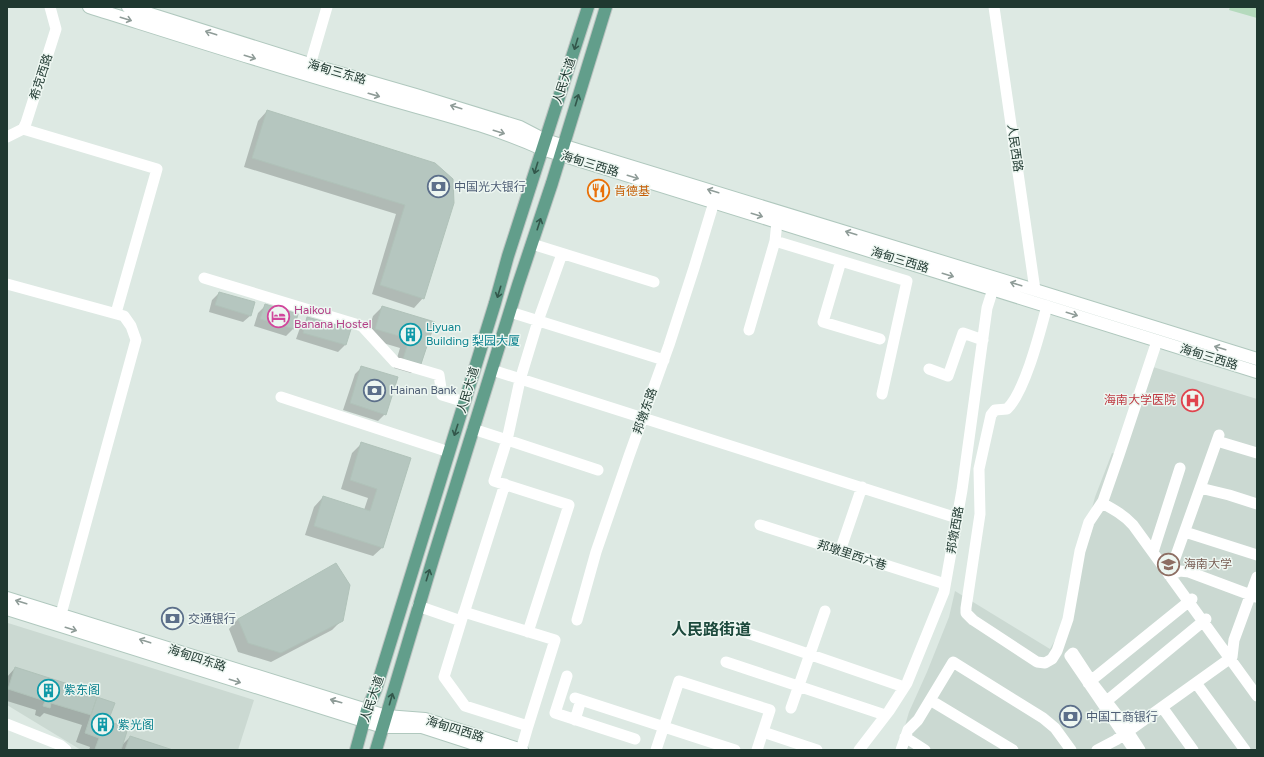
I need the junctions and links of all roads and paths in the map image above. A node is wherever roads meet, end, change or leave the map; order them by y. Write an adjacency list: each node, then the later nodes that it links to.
1 (50, 7): 9 (street, 希克西路)
2 (89, 7): 11 (main road, one-way to 11)
3 (128, 7): 8 (main road, 海甸三东路, one-way to 3)
4 (328, 7): 8 (street)
5 (588, 7): 11 (main road, 人民大道, one-way to 11)
6 (606, 7): 12 (main road, 人民大道, one-way to 6)
7 (994, 7): 23 (street, 人民西路)
8 (310, 64): 11 (main road, 海甸三东路, one-way to 8)
9 (23, 129): 10 (street); 26 (street)
10 (7, 137)
11 (543, 144): 12 (main road, 海甸三西路); 40 (main road, 人民大道, one-way to 40)
12 (562, 150): 13 (main road, 海甸三西路, one-way to 13); 16 (main road, 人民大道, one-way to 12); 23 (main road, 海甸三西路, one-way to 12)
13 (714, 202): 14 (main road, 海甸三西路, one-way to 14); 32 (street, 邦墩东路)
14 (777, 222): 15 (street); 22 (main road, 海甸三西路, one-way to 22)
15 (775, 241): 18 (street); 28 (street)
16 (532, 244): 17 (street); 25 (main road, 人民大道)
17 (562, 254): 20 (street); 27 (street)
18 (841, 261): 29 (street); 38 (street)
19 (204, 278): 40 (street)
20 (654, 282)
21 (7, 284): 26 (street)
22 (993, 289): 24 (main road, 海甸三西路); 30 (street, 邦墩西路)
23 (1035, 290): 33 (main road, 海甸三西路, one-way to 23)
24 (1047, 306): 31 (main road, 海甸三西路, one-way to 31); 51 (street)
25 (510, 312): 27 (street); 34 (main road, 人民大道)
26 (116, 314): 68 (street)
27 (538, 321): 32 (street); 37 (street)
28 (749, 330)
29 (880, 339)
30 (983, 340): 35 (street); 53 (street, 邦墩西路)
31 (1157, 341): 36 (main road, 海甸三西路); 51 (street)
32 (664, 360): 41 (street, 邦墩东路)
33 (1257, 360)
34 (492, 370): 37 (street); 42 (main road, 人民大道)
35 (929, 370)
36 (1257, 372)
37 (520, 380): 41 (street); 43 (street)
38 (882, 394)
39 (281, 397): 44 (street)
40 (465, 402): 44 (main road, 人民大道, one-way to 44)
41 (643, 418): 49 (street); 70 (street, 邦墩东路)
42 (473, 429): 43 (street); 65 (main road, 人民大道, one-way to 42)
43 (507, 440): 47 (street); 48 (street)
44 (449, 452): 87 (main road, 人民大道)
45 (1257, 453): 50 (street)
46 (1180, 468): 56 (street)
47 (598, 470)
48 (505, 484): 69 (street); 73 (street)
49 (862, 488): 53 (street); 57 (street)
50 (1200, 488): 52 (street); 55 (street)
51 (1102, 501): 56 (street)
52 (1257, 504)
53 (957, 518): 61 (street, 邦墩西路)
54 (760, 525): 57 (street, 邦墩里西六巷)
55 (1184, 532): 58 (street); 59 (street)
56 (1153, 550): 59 (street)
57 (840, 551): 61 (street, 邦墩里西六巷)
58 (1257, 555)
59 (1171, 573): 62 (street); 64 (street)
60 (1257, 577): 62 (street)
61 (945, 584): 80 (street, 邦墩西路)
62 (1255, 596): 75 (street)
63 (7, 598): 68 (main road, 海甸四东路, one-way to 63)
64 (1190, 601): 71 (street); 84 (street)
65 (418, 606): 69 (street); 90 (main road, 人民大道, one-way to 65)
66 (7, 609): 87 (main road, 海甸四东路, one-way to 87)
67 (825, 611): 74 (street)
68 (60, 614): 87 (main road, 海甸四东路, one-way to 68)
69 (463, 617): 73 (street); 92 (street)
70 (577, 620)
71 (1206, 623): 75 (street); 84 (street)
72 (730, 626): 74 (street)
73 (528, 632): 92 (street)
74 (810, 654): 79 (street); 80 (street)
75 (1232, 660): 78 (street); 81 (street); 82 (street)
76 (726, 662): 79 (street)
77 (567, 676): 89 (street)
78 (1197, 685): 86 (street); 118 (street)
79 (799, 686): 85 (street); 88 (street)
80 (904, 687): 88 (street, 邦墩西路)
81 (1257, 691)
82 (1257, 696)
83 (930, 700): 96 (street); 111 (street); 112 (street)
84 (1106, 705): 95 (street)
85 (791, 708)
86 (1164, 709): 95 (street); 117 (street)
87 (366, 715): 90 (main road, 海甸四东路); 100 (main road, 人民大道)
88 (885, 716): 108 (street, 邦墩西路)
89 (574, 720): 93 (street); 97 (street)
90 (385, 722): 98 (main road, 海甸四西路); 101 (main road, 人民大道); 103 (main road, 海甸四西路)
91 (7, 724): 99 (street)
92 (528, 726): 103 (street)
93 (664, 726): 94 (street); 104 (street); 105 (street)
94 (763, 732): 106 (street); 107 (street)
95 (1127, 735): 113 (street); 114 (street); 115 (street); 116 (street)
96 (905, 737): 109 (street); 110 (street)
97 (635, 739)
98 (474, 747): 102 (main road, 海甸四西路)
99 (66, 750)
100 (356, 750)
101 (376, 750)
102 (493, 750)
103 (521, 750)
104 (656, 750)
105 (735, 750)
106 (756, 750)
107 (817, 750)
108 (859, 750)
109 (901, 750)
110 (925, 750)
111 (1013, 750)
112 (1071, 750)
113 (1097, 750)
114 (1106, 750)
115 (1134, 750)
116 (1140, 750)
117 (1193, 750)
118 (1245, 750)

